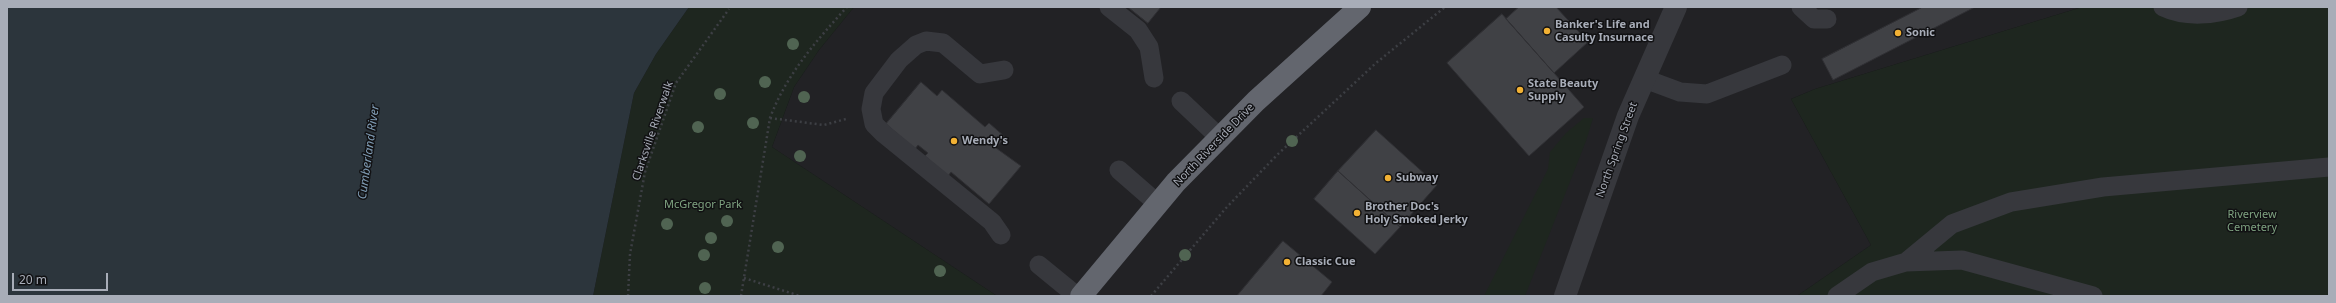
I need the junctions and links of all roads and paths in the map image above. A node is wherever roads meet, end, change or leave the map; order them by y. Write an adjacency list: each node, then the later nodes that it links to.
1 (847, 7): 16 (path)
2 (1109, 7): 13 (lane)
3 (1360, 7): 18 (highway, North Riverside Drive)
4 (1445, 7): 31 (path)
5 (1676, 7): 14 (street, North Spring Street)
6 (1801, 7): 10 (lane)
7 (2163, 7): 8 (lane)
8 (2238, 7)
9 (729, 9): 26 (path, Clarksville Riverwalk)
10 (1827, 19)
11 (1782, 65): 14 (lane)
12 (1004, 70): 22 (lane)
13 (1154, 78)
14 (1645, 79): 32 (street, North Spring Street)
15 (1181, 101): 18 (lane)
16 (770, 118): 17 (path); 25 (path)
17 (847, 119)
18 (1220, 138): 21 (highway, North Riverside Drive)
19 (2329, 167): 23 (lane)
20 (1119, 170): 21 (lane)
21 (1158, 204): 30 (highway, North Riverside Drive)
22 (1001, 235)
23 (1906, 262): 33 (lane); 34 (lane)
24 (1039, 265): 29 (lane)
25 (744, 278): 27 (path); 28 (path)
26 (628, 296)
27 (741, 296)
28 (800, 296)
29 (1077, 296)
30 (1081, 296)
31 (1151, 296)
32 (1565, 296)
33 (1837, 296)
34 (2093, 296)

